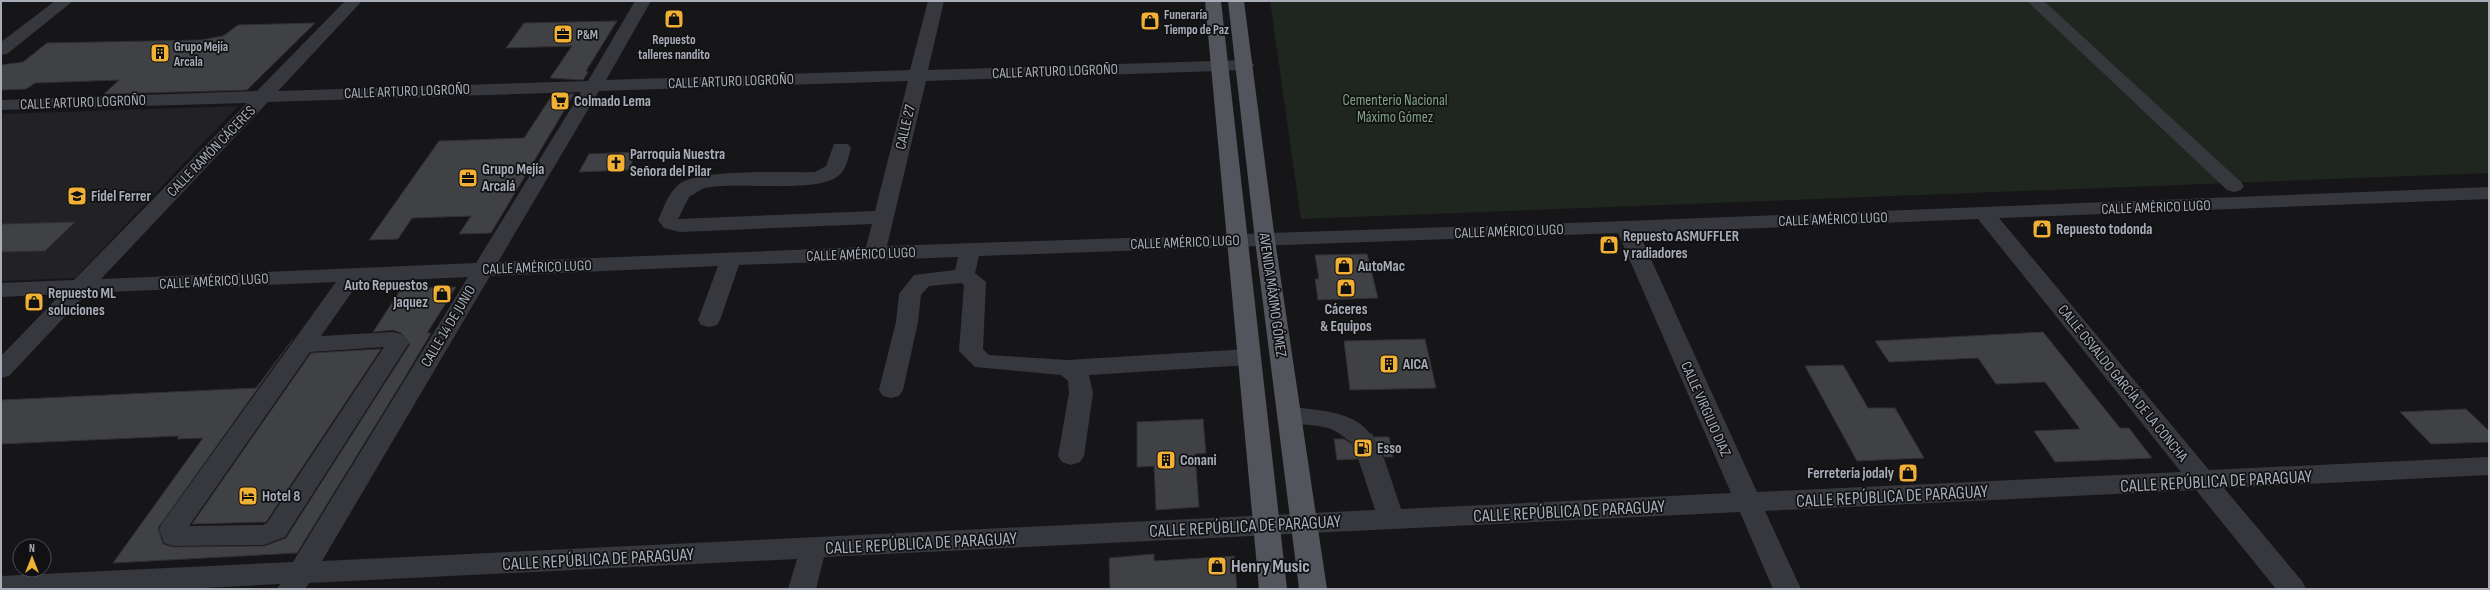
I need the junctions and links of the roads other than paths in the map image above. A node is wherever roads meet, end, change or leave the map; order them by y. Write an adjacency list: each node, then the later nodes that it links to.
1 (65, 1): 8 (street)
2 (354, 1): 13 (street, CALLE RAMÓN CÁCERES)
3 (643, 1): 12 (street, CALLE 14 DE JUNIO)
4 (936, 1): 11 (street, CALLE 27)
5 (1213, 1): 10 (main road, AVENIDA MÁXIMO GÓMEZ)
6 (1236, 1): 9 (main road, AVENIDA MÁXIMO GÓMEZ)
7 (2035, 1): 16 (street)
8 (1, 50)
9 (1245, 65): 10 (street, CALLE ARTURO LOGROÑO); 22 (main road, AVENIDA MÁXIMO GÓMEZ)
10 (1220, 66): 11 (street, CALLE ARTURO LOGROÑO); 21 (main road, AVENIDA MÁXIMO GÓMEZ)
11 (917, 76): 12 (street, CALLE ARTURO LOGROÑO); 19 (street, CALLE 27)
12 (594, 85): 13 (street, CALLE ARTURO LOGROÑO); 26 (street, CALLE 14 DE JUNIO)
13 (263, 96): 14 (street, CALLE ARTURO LOGROÑO); 29 (street, CALLE RAMÓN CÁCERES)
14 (1, 105)
15 (841, 148): 19 (street)
16 (2234, 186)
17 (2489, 193): 18 (street, CALLE AMÉRICO LUGO)
18 (1984, 213): 20 (street, CALLE AMÉRICO LUGO); 40 (street, CALLE OSVALDO GARCÍA DE LA CONCHA)
19 (884, 216): 24 (street, CALLE 27)
20 (1626, 227): 22 (street, CALLE AMÉRICO LUGO); 41 (street, CALLE VIRGILIO DIAZ)
21 (1236, 240): 22 (street, CALLE AMÉRICO LUGO); 23 (street, CALLE AMÉRICO LUGO); 33 (main road, AVENIDA MÁXIMO GÓMEZ)
22 (1265, 240): 37 (main road, AVENIDA MÁXIMO GÓMEZ)
23 (970, 250): 24 (street, CALLE AMÉRICO LUGO); 28 (street)
24 (875, 253): 25 (street, CALLE AMÉRICO LUGO)
25 (731, 259): 26 (street, CALLE AMÉRICO LUGO); 31 (street)
26 (482, 269): 27 (street, CALLE AMÉRICO LUGO); 46 (street, CALLE 14 DE JUNIO)
27 (353, 275): 29 (street, CALLE AMÉRICO LUGO); 32 (street)
28 (964, 276): 34 (street); 36 (street)
29 (80, 288): 30 (street, CALLE AMÉRICO LUGO); 35 (street, CALLE RAMÓN CÁCERES)
30 (1, 290)
31 (709, 320)
32 (303, 345): 32 (street)
33 (1248, 357): 34 (street); 44 (main road, AVENIDA MÁXIMO GÓMEZ)
34 (1067, 368): 38 (street)
35 (1, 370)
36 (891, 390)
37 (1289, 415): 42 (street); 43 (main road, AVENIDA MÁXIMO GÓMEZ)
38 (1071, 456)
39 (2489, 466): 40 (street, CALLE REPÚBLICA DE PARAGUAY)
40 (2204, 482): 41 (street, CALLE REPÚBLICA DE PARAGUAY); 52 (street, CALLE OSVALDO GARCÍA DE LA CONCHA)
41 (1747, 503): 42 (street, CALLE REPÚBLICA DE PARAGUAY); 51 (street, CALLE VIRGILIO DIAZ)
42 (1391, 519): 43 (street, CALLE REPÚBLICA DE PARAGUAY)
43 (1304, 523): 44 (street, CALLE REPÚBLICA DE PARAGUAY); 50 (main road, AVENIDA MÁXIMO GÓMEZ)
44 (1266, 524): 45 (street, CALLE REPÚBLICA DE PARAGUAY); 49 (main road, AVENIDA MÁXIMO GÓMEZ)
45 (813, 549): 46 (street, CALLE REPÚBLICA DE PARAGUAY); 48 (street)
46 (295, 581): 47 (street, CALLE REPÚBLICA DE PARAGUAY)
47 (1, 587)
48 (802, 589)
49 (1273, 589)
50 (1314, 589)
51 (1787, 589)
52 (2292, 589)

